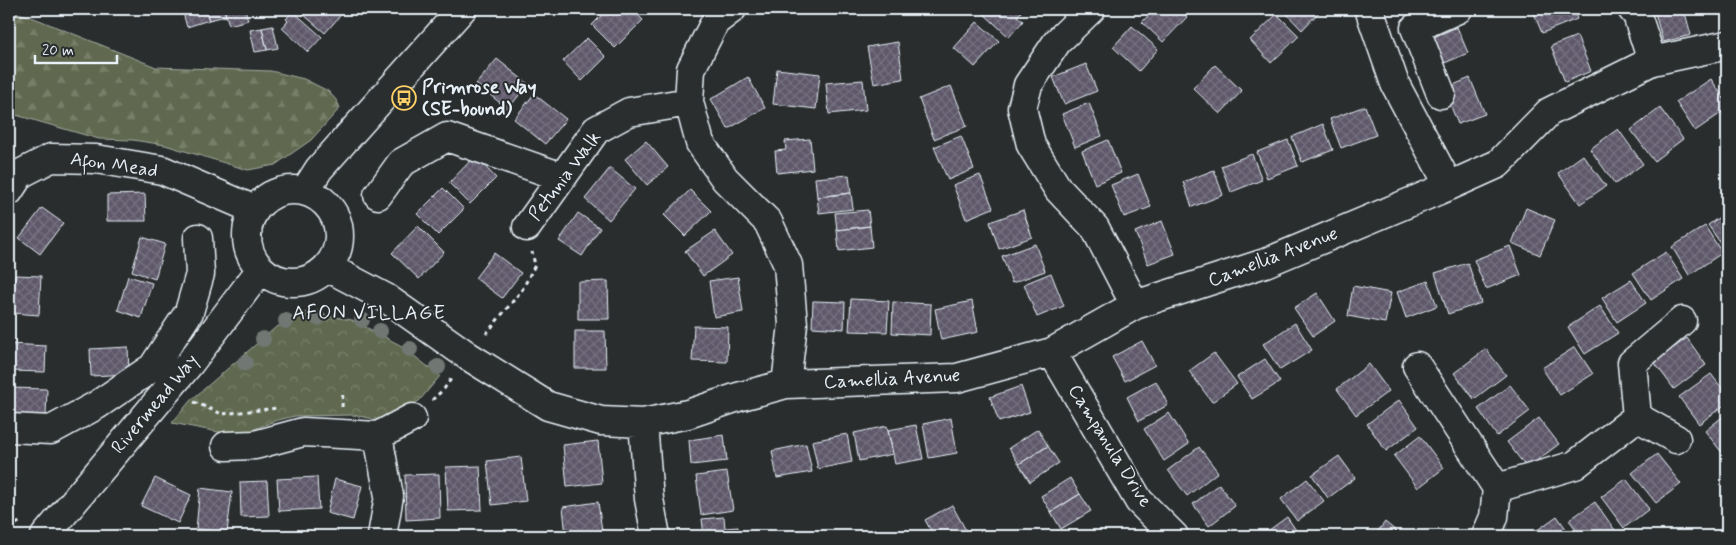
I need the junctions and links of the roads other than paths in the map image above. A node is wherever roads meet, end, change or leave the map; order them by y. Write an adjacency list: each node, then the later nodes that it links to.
1 (462, 9): 14 (street)
2 (732, 9): 10 (street)
3 (1091, 9): 21 (street)
4 (1369, 9): 12 (street)
5 (1458, 9): 9 (street)
6 (1632, 9): 8 (street)
7 (1727, 45): 8 (street, Camellia Avenue)
8 (1652, 61): 12 (street, Camellia Avenue)
9 (1441, 94)
10 (689, 102): 11 (street, Petunia Walk); 25 (street)
11 (562, 177): 15 (street); 17 (street, Petunia Walk)
12 (1449, 186): 21 (street, Camellia Avenue)
13 (9, 191): 16 (street, Afon Mead)
14 (304, 191): 16 (street); 19 (street)
15 (378, 195)
16 (255, 210): 20 (street)
17 (527, 227)
18 (198, 238): 29 (street)
19 (327, 267): 20 (street); 28 (street, Camellia Avenue)
20 (262, 269): 34 (street, Rivermead Way)
21 (1135, 305): 23 (street, Camellia Avenue)
22 (1682, 320): 26 (street)
23 (1052, 352): 25 (street, Camellia Avenue); 37 (street, Campanula Drive)
24 (1417, 366): 33 (street)
25 (786, 384): 28 (street, Camellia Avenue)
26 (1637, 417): 31 (street); 33 (street)
27 (412, 418): 30 (street)
28 (643, 422): 36 (street)
29 (9, 428)
30 (378, 436): 32 (street); 35 (street)
31 (1676, 439)
32 (226, 446)
33 (1497, 488): 38 (street)
34 (45, 536)
35 (382, 536)
36 (656, 536)
37 (1174, 536)
38 (1486, 536)

